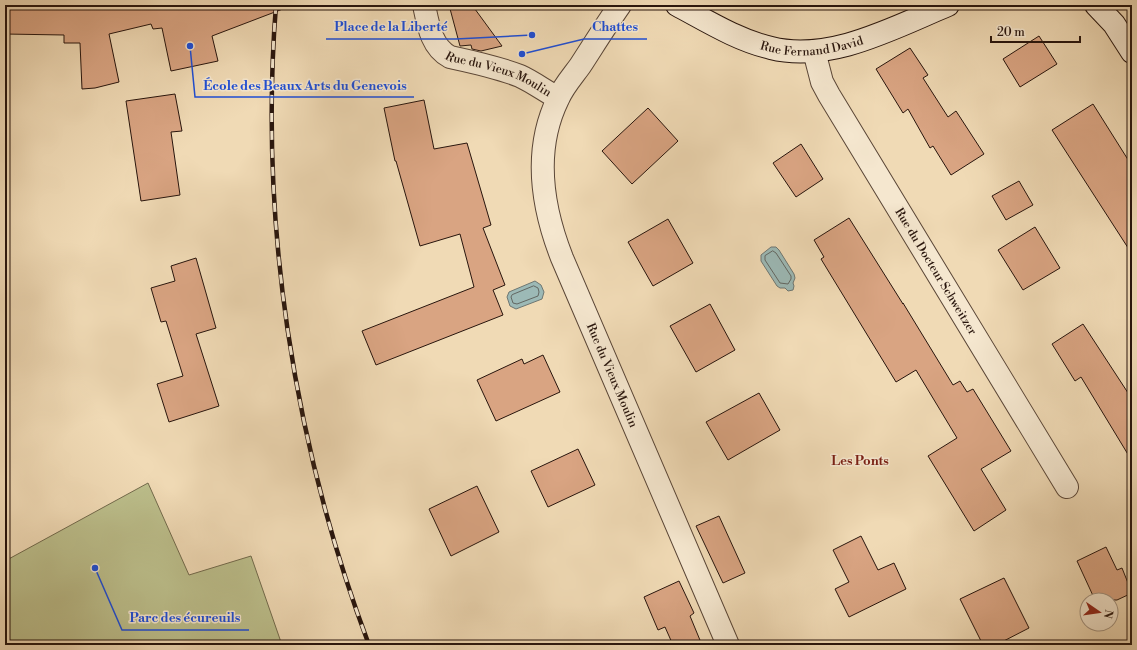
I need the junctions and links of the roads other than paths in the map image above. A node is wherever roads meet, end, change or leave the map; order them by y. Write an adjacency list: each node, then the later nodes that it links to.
1 (424, 5): 8 (street, Rue du Vieux Moulin)
2 (620, 5): 8 (street, Rue du Vieux Moulin)
3 (677, 5): 6 (street, Rue Fernand David)
4 (948, 5): 6 (street, Rue Fernand David)
5 (1096, 5): 7 (street)
6 (814, 51): 9 (street, Rue du Docteur Schweitzer)
7 (1132, 52)
8 (558, 98): 10 (street, Rue du Vieux Moulin)
9 (1067, 487)
10 (728, 645)

